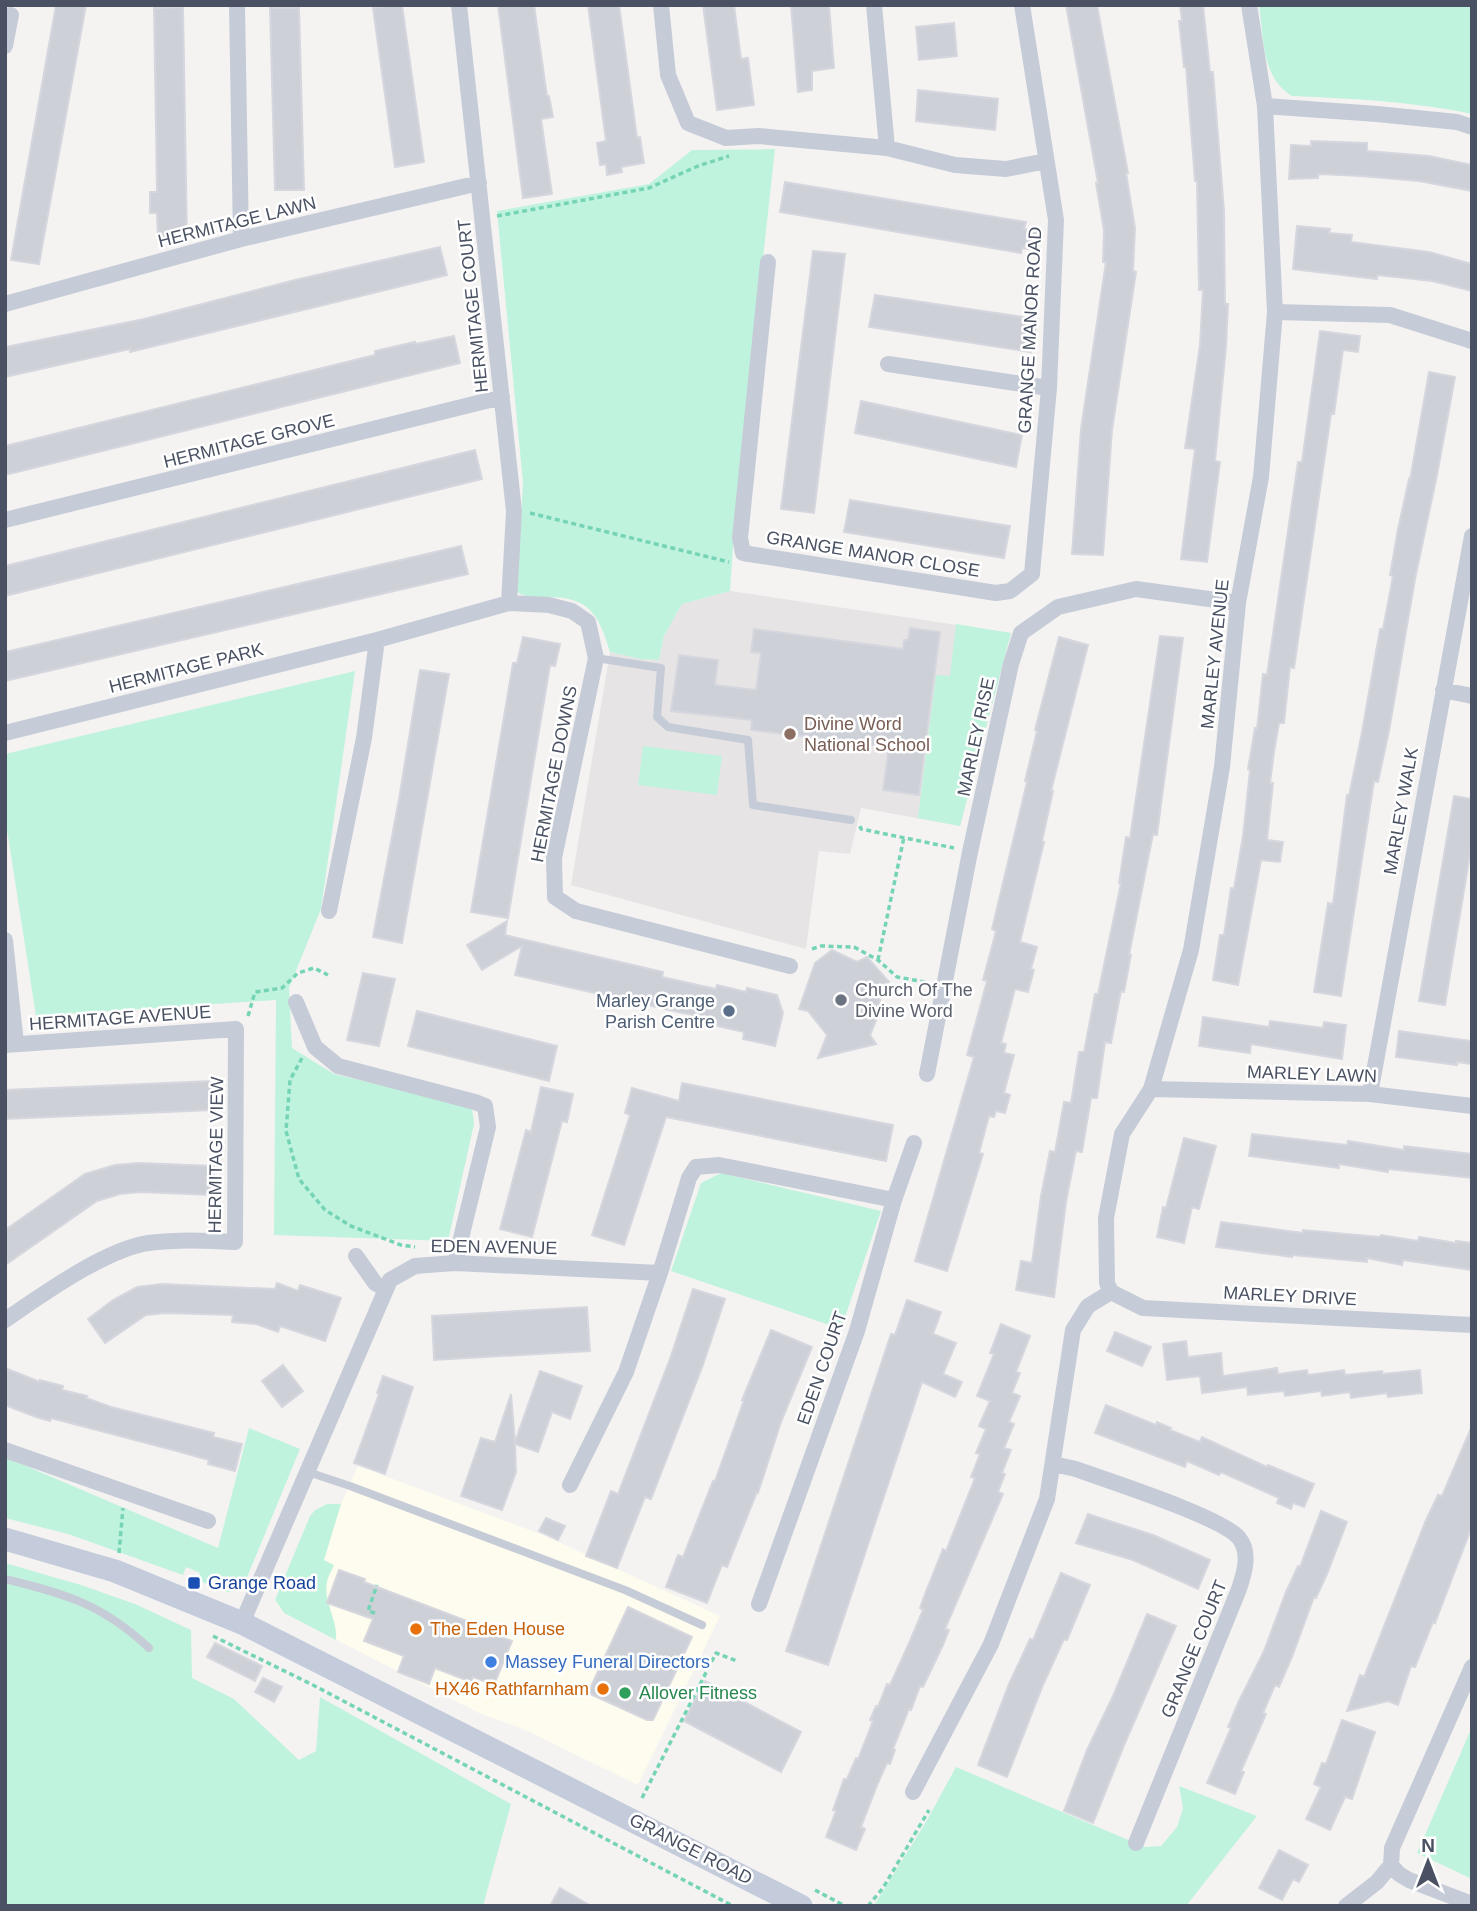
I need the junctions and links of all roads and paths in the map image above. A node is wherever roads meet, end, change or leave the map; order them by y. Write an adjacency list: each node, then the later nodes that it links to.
1 (237, 5): 16 (street)
2 (459, 5): 14 (street, HERMITAGE COURT)
3 (661, 5): 11 (street)
4 (874, 5): 11 (street)
5 (1022, 5): 13 (street, GRANGE MANOR ROAD)
6 (1249, 5): 9 (street, MARLEY AVENUE)
7 (11, 15): 8 (street)
8 (5, 46)
9 (1265, 106): 10 (street); 19 (street, MARLEY AVENUE)
10 (1472, 127)
11 (887, 148): 13 (street)
12 (735, 155): 15 (path)
13 (1046, 160): 22 (street, GRANGE MANOR ROAD)
14 (479, 183): 16 (street, HERMITAGE LAWN); 23 (street, HERMITAGE COURT)
15 (491, 217)
16 (241, 239): 18 (street, HERMITAGE LAWN)
17 (768, 262): 28 (street, GRANGE MANOR CLOSE)
18 (5, 304)
19 (1275, 312): 20 (street); 30 (street, MARLEY AVENUE)
20 (1472, 341)
21 (888, 364): 22 (street)
22 (1048, 388): 28 (street, GRANGE MANOR ROAD)
23 (502, 397): 25 (street, HERMITAGE GROVE); 29 (street, HERMITAGE COURT)
24 (524, 512): 27 (path)
25 (5, 520)
26 (1472, 536): 33 (street, MARLEY WALK)
27 (729, 562)
28 (1032, 574)
29 (509, 603): 31 (street, HERMITAGE PARK); 32 (street, HERMITAGE DOWNS)
30 (1238, 604): 50 (street, MARLEY RISE); 51 (street, MARLEY AVENUE)
31 (377, 640): 35 (street, HERMITAGE PARK); 39 (street)
32 (596, 658): 36 (lane); 43 (street, HERMITAGE DOWNS)
33 (1443, 690): 34 (street); 52 (street, MARLEY WALK)
34 (1472, 696)
35 (5, 733)
36 (855, 820): 37 (path)
37 (904, 838): 38 (path); 42 (path)
38 (954, 848)
39 (329, 911)
40 (5, 940): 48 (street)
41 (812, 949): 42 (path)
42 (878, 960): 45 (path)
43 (790, 966)
44 (328, 975): 47 (path)
45 (925, 982)
46 (296, 1002): 58 (street)
47 (236, 1030): 48 (street, HERMITAGE AVENUE); 62 (street, HERMITAGE VIEW)
48 (10, 1044)
49 (303, 1055): 56 (path)
50 (927, 1074)
51 (1152, 1089): 52 (street, MARLEY LAWN); 61 (street, MARLEY AVENUE)
52 (1370, 1094): 53 (street, MARLEY LAWN)
53 (1472, 1106)
54 (914, 1143): 55 (street, EDEN COURT)
55 (894, 1200): 59 (street); 74 (street, EDEN COURT)
56 (416, 1247)
57 (356, 1256): 60 (street)
58 (456, 1262): 59 (street, EDEN AVENUE); 60 (street, EDEN AVENUE)
59 (660, 1273): 67 (street)
60 (387, 1284): 66 (street)
61 (1111, 1292): 63 (street, MARLEY DRIVE); 65 (street)
62 (5, 1320)
63 (1472, 1325)
64 (5, 1450): 68 (street)
65 (1053, 1464): 82 (street); 85 (street, GRANGE COURT)
66 (308, 1472): 76 (street); 77 (lane)
67 (570, 1485)
68 (125, 1493): 69 (street); 71 (path)
69 (208, 1521)
70 (5, 1539): 76 (main road, GRANGE ROAD)
71 (119, 1558)
72 (5, 1579): 79 (lane)
73 (377, 1585): 75 (path)
74 (759, 1604)
75 (375, 1613)
76 (242, 1623): 89 (main road, GRANGE ROAD)
77 (702, 1625)
78 (210, 1634): 88 (path)
79 (149, 1648)
80 (737, 1661): 83 (path)
81 (1472, 1667): 86 (street)
82 (914, 1792)
83 (642, 1798)
84 (929, 1810): 90 (path)
85 (1136, 1843)
86 (1391, 1865): 87 (street); 91 (street)
87 (1472, 1904)
88 (733, 1906)
89 (801, 1906)
90 (868, 1906)
91 (1346, 1906)

